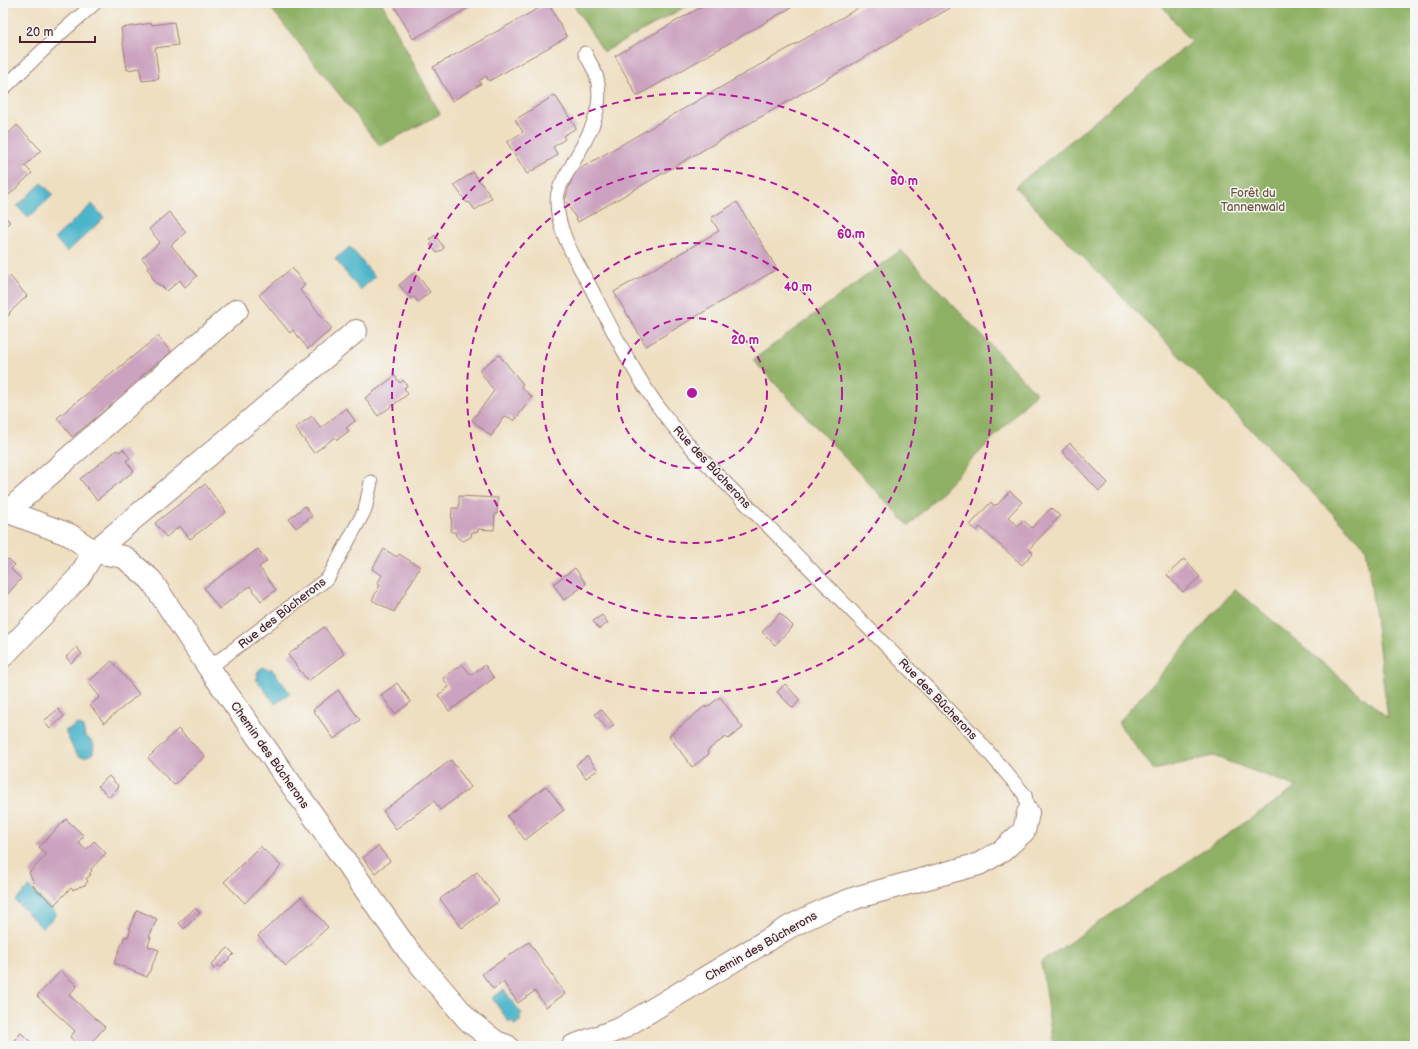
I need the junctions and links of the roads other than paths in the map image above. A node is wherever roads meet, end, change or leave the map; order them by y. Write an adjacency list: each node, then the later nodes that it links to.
1 (95, 3): 3 (lane)
2 (585, 54): 11 (lane, Rue des Bûcherons)
3 (3, 89)
4 (237, 310): 7 (street)
5 (356, 331): 8 (street)
6 (372, 482): 10 (lane, Rue des Bûcherons)
7 (5, 510): 8 (street, Chemin des Bûcherons)
8 (94, 552): 9 (street); 10 (street, Chemin des Bûcherons)
9 (3, 656)
10 (209, 668): 12 (street, Chemin des Bûcherons)
11 (1028, 814): 13 (street, Chemin des Bûcherons)
12 (507, 1046)
13 (573, 1046)

